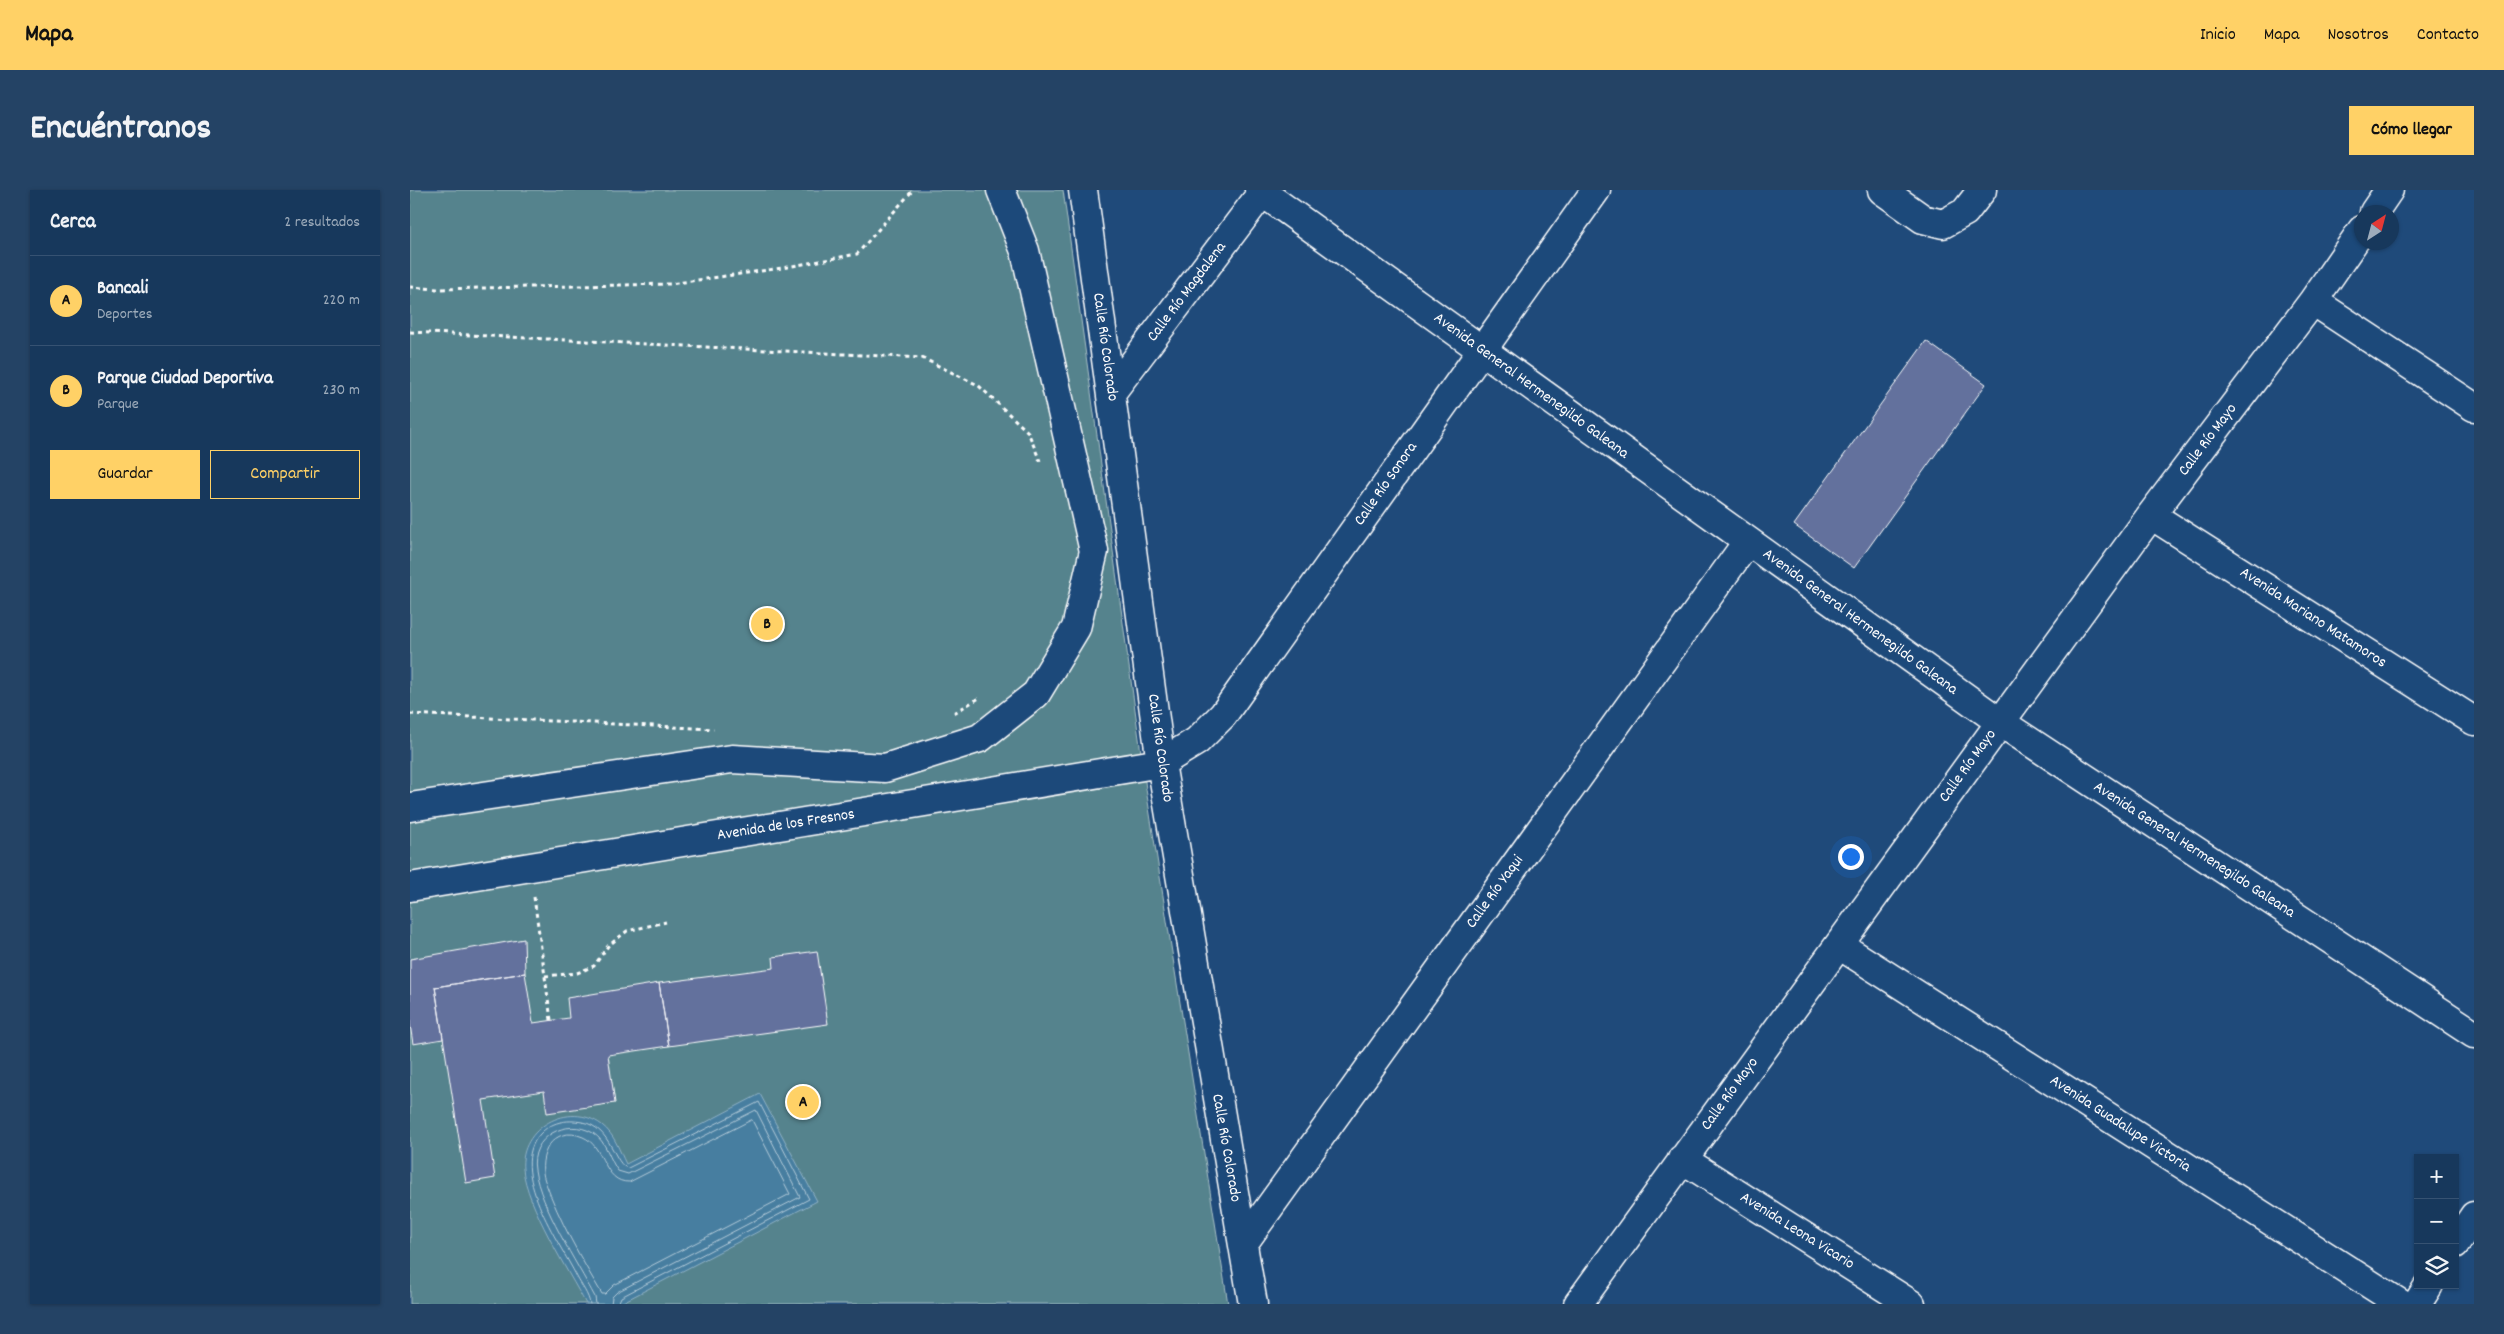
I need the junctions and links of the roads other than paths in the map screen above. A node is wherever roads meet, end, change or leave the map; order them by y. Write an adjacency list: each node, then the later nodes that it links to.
1 (1001, 190): 19 (street)
2 (1083, 190): 12 (street, Calle Río Colorado)
3 (1596, 190): 11 (street, Calle Río Sonora)
4 (1882, 190): 5 (street)
5 (1982, 190)
6 (2389, 190): 8 (street)
7 (1262, 191): 11 (street, Avenida General Hermenegildo Galeana); 12 (street, Calle Río Magdalena)
8 (2379, 205)
9 (2354, 242): 10 (street, Calle Río Mayo)
10 (2313, 301): 13 (street); 14 (street, Calle Río Mayo)
11 (1481, 350): 15 (street, Avenida General Hermenegildo Galeana); 18 (street, Calle Río Sonora)
12 (1111, 393): 18 (street, Calle Río Colorado)
13 (2474, 407)
14 (2151, 515): 16 (street, Avenida Mariano Matamoros); 17 (street, Calle Río Mayo)
15 (1748, 541): 17 (street, Avenida General Hermenegildo Galeana); 26 (street, Calle Río Yaqui)
16 (2474, 721)
17 (2000, 722): 21 (street, Calle Río Mayo); 22 (street, Avenida General Hermenegildo Galeana)
18 (1161, 762): 20 (street, Avenida de los Fresnos); 26 (street, Calle Río Colorado)
19 (410, 807)
20 (410, 887)
21 (1839, 945): 23 (street, Calle Río Mayo); 31 (street, Avenida Guadalupe Victoria)
22 (2474, 1034)
23 (1682, 1159): 29 (street, Calle Río Mayo); 30 (street, Avenida Leona Vicario)
24 (2474, 1216): 25 (street)
25 (2459, 1238)
26 (1243, 1244): 28 (street, Calle Río Colorado)
27 (2426, 1289): 32 (street)
28 (1253, 1304)
29 (1578, 1304)
30 (1911, 1304)
31 (2401, 1304)
32 (2417, 1304)

